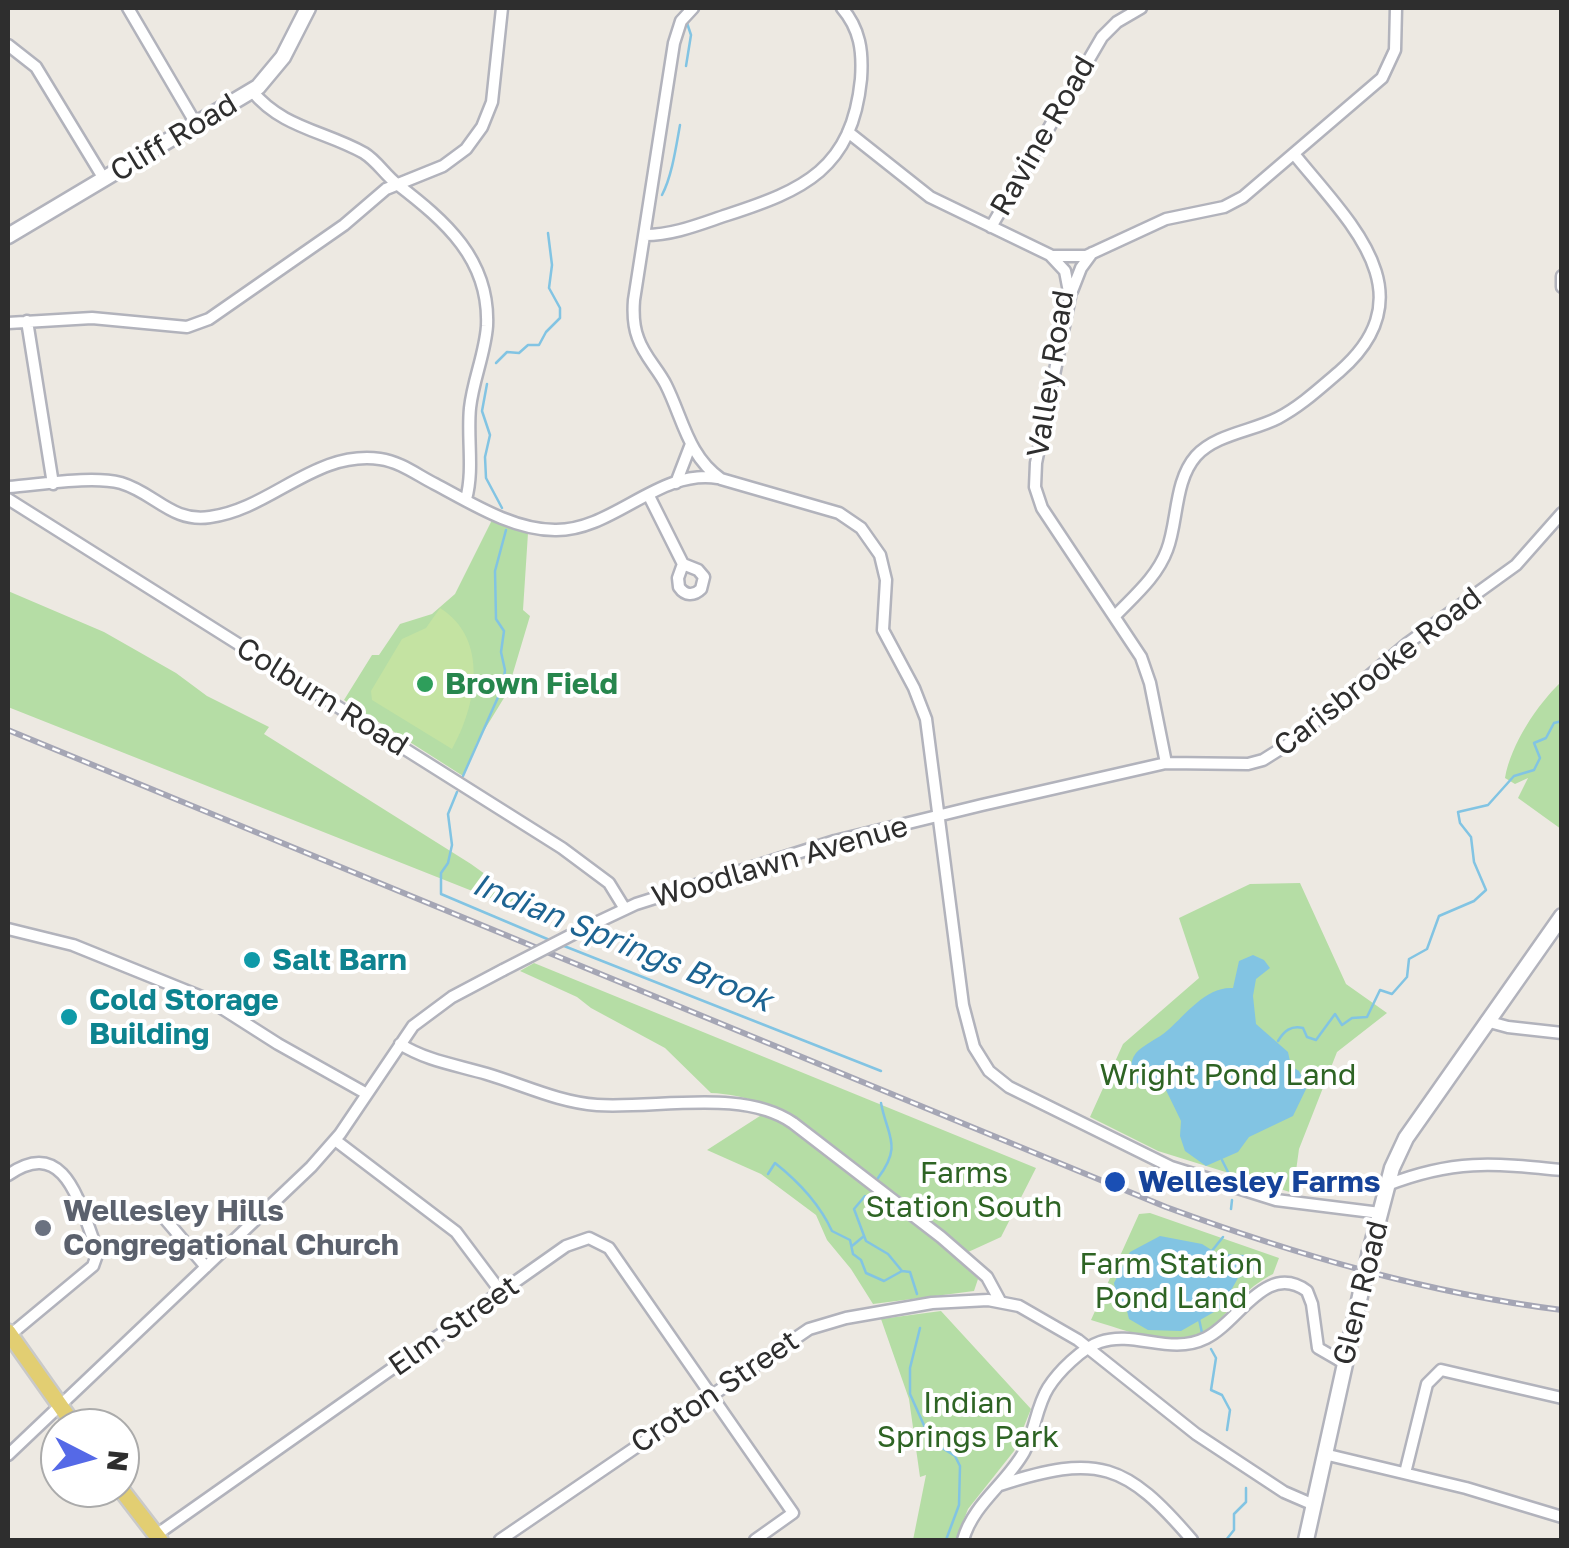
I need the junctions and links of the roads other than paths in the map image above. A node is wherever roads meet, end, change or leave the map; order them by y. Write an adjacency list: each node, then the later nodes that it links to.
1 (128, 8): 10 (street)
2 (308, 8): 9 (street, Cliff Road)
3 (502, 8): 14 (street)
4 (693, 8): 16 (street)
5 (842, 8): 11 (street)
6 (1141, 8): 15 (street, Ravine Road)
7 (1396, 8): 12 (street)
8 (8, 45): 13 (street)
9 (252, 91): 10 (street, Cliff Road); 14 (street)
10 (196, 124): 13 (street, Cliff Road)
11 (848, 132): 15 (street, Valley Road); 16 (street)
12 (1294, 154): 18 (street); 35 (street)
13 (104, 179): 17 (street, Cliff Road)
14 (396, 184): 23 (street); 32 (street)
15 (991, 227): 19 (street, Valley Road)
16 (645, 235): 25 (street)
17 (8, 236)
18 (1093, 252): 19 (street); 22 (street)
19 (1050, 255): 22 (street, Valley Road)
20 (1562, 276): 21 (street)
21 (1562, 287)
22 (1070, 296): 35 (street, Valley Road)
23 (27, 321): 24 (street); 28 (street)
24 (8, 323)
25 (690, 444): 26 (street); 27 (street)
26 (720, 478): 27 (street); 37 (street)
27 (676, 482): 30 (street)
28 (53, 484): 29 (street); 32 (street)
29 (8, 487)
30 (649, 496): 32 (street); 34 (street)
31 (8, 499): 38 (street, Colburn Road)
32 (466, 500)
33 (1562, 513): 36 (street, Carisbrooke Road)
34 (684, 564)
35 (1116, 616): 36 (street, Valley Road)
36 (1166, 763): 37 (street, Woodlawn Avenue)
37 (936, 817): 38 (street, Woodlawn Avenue); 49 (street)
38 (625, 908): 43 (street, Woodlawn Avenue, bridge)
39 (1562, 916): 41 (street, Glen Road)
40 (8, 929): 44 (street)
41 (1486, 1021): 42 (street); 48 (street, Glen Road)
42 (1562, 1033)
43 (400, 1044): 44 (street, Woodlawn Avenue); 53 (street)
44 (367, 1094): 45 (street, Woodlawn Avenue)
45 (336, 1140): 51 (street, Woodlawn Avenue); 52 (street)
46 (1562, 1170): 48 (street)
47 (8, 1174): 54 (street)
48 (1387, 1185): 49 (street, Glen Road)
49 (1380, 1213): 56 (street, Glen Road, bridge)
50 (160, 1214): 51 (street)
51 (206, 1267): 59 (street, Woodlawn Avenue)
52 (502, 1292): 57 (street, Elm Street); 69 (street, Elm Street)
53 (1000, 1301): 55 (street, Croton Street); 57 (street, Croton Street)
54 (8, 1333): 59 (main road)
55 (1088, 1348): 56 (street); 62 (street); 66 (street, Croton Street)
56 (1344, 1363): 60 (street, Glen Road)
57 (712, 1394): 70 (street, Croton Street); 71 (street)
58 (1562, 1398): 64 (street)
59 (61, 1407): 61 (street, Woodlawn Avenue)
60 (1324, 1454): 64 (street); 66 (street, Glen Road)
61 (8, 1455)
62 (1022, 1456): 63 (street); 65 (street)
63 (1041, 1472): 65 (street); 73 (street)
64 (1405, 1473): 68 (street)
65 (1000, 1486): 72 (street)
66 (1314, 1506): 74 (street, Glen Road)
67 (135, 1508): 69 (main road)
68 (1562, 1517)
69 (158, 1538)
70 (500, 1540)
71 (755, 1540)
72 (963, 1540)
73 (1192, 1540)
74 (1306, 1540)

